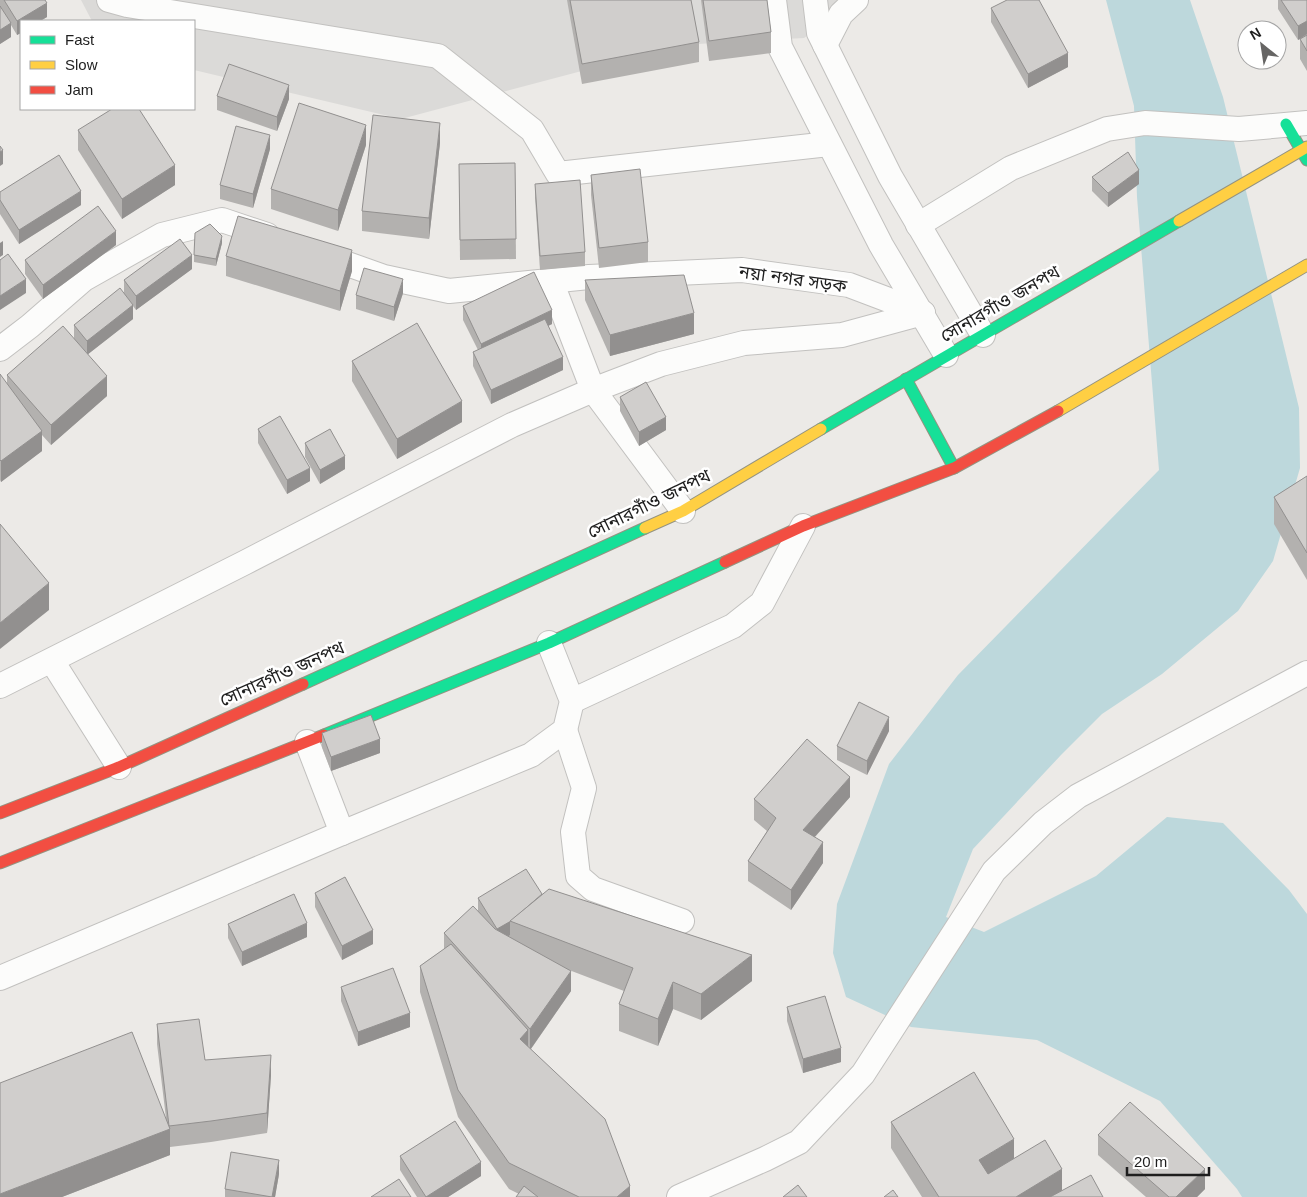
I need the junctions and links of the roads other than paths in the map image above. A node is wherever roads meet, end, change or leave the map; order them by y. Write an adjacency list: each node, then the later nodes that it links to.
1 (109, 0): 7 (street)
2 (774, 0): 7 (street)
3 (816, 0): 5 (street)
4 (856, 0): 5 (street)
5 (825, 45): 9 (street)
6 (1296, 123): 8 (main road); 9 (street)
7 (829, 144): 12 (street)
8 (1305, 153): 13 (main road, সোনারগাঁও জনপথ)
9 (918, 225): 13 (street)
10 (1307, 265): 18 (main road)
11 (552, 281): 12 (street, নয়া নগর সড়ক); 14 (street, নয়া নগর সড়ক); 17 (street)
12 (923, 314): 15 (street); 17 (street)
13 (983, 335): 15 (main road, সোনারগাঁও জনপথ)
14 (0, 349)
15 (946, 355): 16 (main road, সোনারগাঁও জনপথ)
16 (906, 379): 18 (main road); 19 (main road, সোনারগাঁও জনপথ)
17 (593, 390): 19 (street); 22 (street)
18 (954, 468): 20 (main road)
19 (683, 510): 28 (main road, সোনারগাঁও জনপথ)
20 (803, 526): 21 (main road); 25 (street)
21 (549, 643): 25 (street); 27 (main road)
22 (52, 660): 24 (street); 28 (street)
23 (1307, 673): 34 (street)
24 (0, 686)
25 (572, 701): 26 (street)
26 (565, 730): 30 (street); 32 (street)
27 (307, 742): 30 (street); 31 (main road)
28 (119, 767): 29 (main road, সোনারগাঁও জনপথ)
29 (0, 813)
30 (342, 833): 33 (street)
31 (0, 863)
32 (682, 921)
33 (0, 978)
34 (679, 1197)

